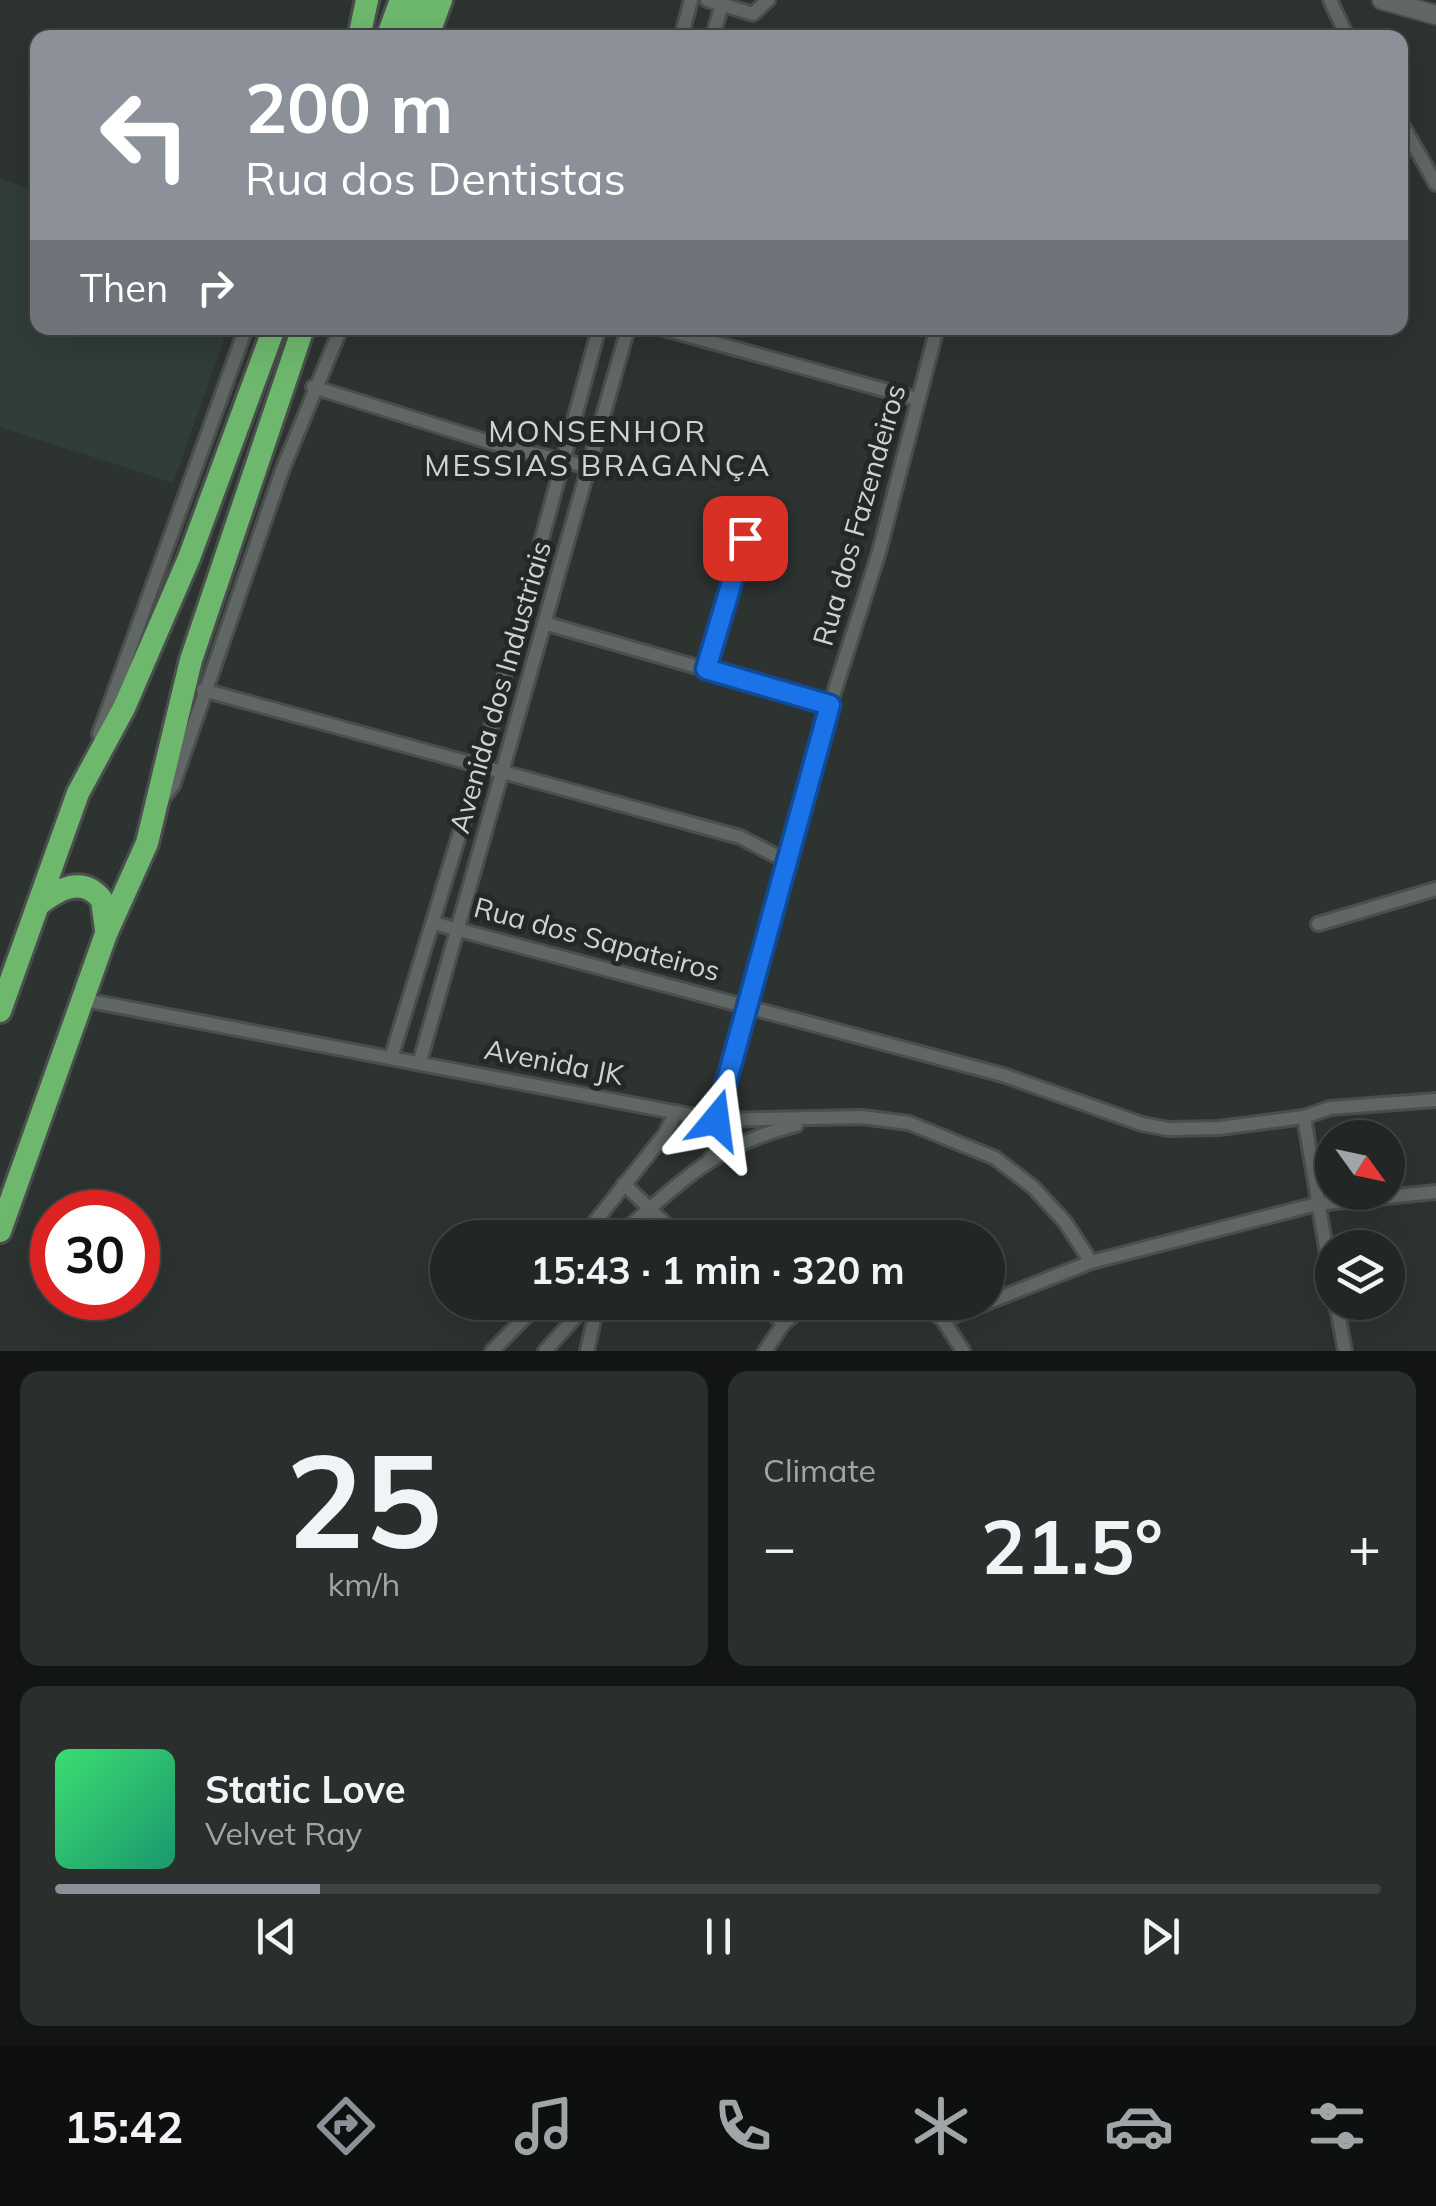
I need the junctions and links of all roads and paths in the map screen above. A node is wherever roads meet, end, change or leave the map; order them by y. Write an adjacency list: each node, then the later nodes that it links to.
1 (401, 0): 11 (highway)
2 (420, 0): 12 (highway)
3 (441, 0): 13 (highway)
4 (691, 0): 14 (street)
5 (707, 0): 9 (street)
6 (768, 0): 9 (street)
7 (1330, 0): 16 (street)
8 (1382, 0): 10 (main road)
9 (722, 5): 15 (street)
10 (1436, 15)
11 (390, 30)
12 (409, 30)
13 (430, 30)
14 (682, 30)
15 (714, 30)
16 (1344, 30)
17 (1408, 136): 18 (street)
18 (1436, 184)
19 (243, 335): 40 (street)
20 (271, 335): 40 (highway)
21 (301, 335): 31 (highway)
22 (309, 335): 31 (highway)
23 (337, 335): 28 (street)
24 (597, 335): 30 (street, Avenida dos Industriais)
25 (626, 335): 32 (street, Avenida dos Industriais)
26 (686, 335): 29 (street)
27 (935, 335): 29 (street, Rua dos Fazendeiros)
28 (313, 388): 30 (street); 36 (street)
29 (916, 400): 37 (street, Rua dos Fazendeiros)
30 (562, 462): 32 (street); 38 (street, Avenida dos Industriais)
31 (256, 465): 41 (highway)
32 (589, 467): 34 (street, Avenida dos Industriais)
33 (745, 538): 35 (street)
34 (544, 623): 35 (street); 39 (street, Avenida dos Industriais)
35 (706, 669): 37 (street)
36 (204, 690): 38 (street); 41 (street)
37 (830, 705): 42 (street, Rua dos Fazendeiros)
38 (480, 767): 39 (street); 45 (street, Avenida dos Industriais)
39 (502, 772): 42 (street); 47 (street, Avenida dos Industriais)
40 (78, 792): 44 (highway)
41 (153, 811): 48 (highway)
42 (790, 863): 50 (street, Rua dos Fazendeiros)
43 (1436, 889): 46 (street)
44 (38, 905): 48 (highway); 51 (highway)
45 (433, 922): 47 (street, Rua dos Sapateiros); 52 (street, Avenida dos Industriais)
46 (1318, 924)
47 (457, 927): 50 (street, Rua dos Sapateiros); 53 (street, Avenida dos Industriais)
48 (106, 934): 49 (highway)
49 (85, 1000): 52 (street, Avenida JK); 59 (highway)
50 (748, 1007): 56 (street, Rua dos Sapateiros); 57 (street, Rua dos Fazendeiros)
51 (0, 1011)
52 (392, 1055): 53 (street, Avenida JK)
53 (420, 1061): 55 (street, Avenida JK)
54 (1436, 1100): 56 (street, Rua dos Sapateiros)
55 (676, 1112): 57 (street, Avenida JK); 62 (street)
56 (1304, 1117): 63 (street)
57 (716, 1120): 58 (street, Avenida JK); 60 (street, Rua dos Fazendeiros)
58 (813, 1120): 60 (street); 72 (street, Avenida JK)
59 (32, 1150): 61 (highway); 71 (highway)
60 (710, 1159): 67 (street)
61 (0, 1174)
62 (624, 1184): 67 (street); 68 (street)
63 (1315, 1191)
64 (1436, 1192): 65 (street)
65 (1405, 1195)
66 (1315, 1205): 72 (street)
67 (646, 1209): 69 (street); 70 (street)
68 (596, 1220)
69 (637, 1220)
70 (659, 1220)
71 (0, 1231)
72 (1090, 1262): 73 (street)
73 (1005, 1296)
74 (522, 1320): 82 (street)
75 (573, 1320): 83 (street)
76 (594, 1320): 84 (street)
77 (780, 1320): 81 (street)
78 (788, 1320): 81 (street)
79 (943, 1320): 86 (street)
80 (1339, 1320): 87 (street)
81 (784, 1323): 85 (street)
82 (492, 1351)
83 (545, 1351)
84 (588, 1351)
85 (765, 1351)
86 (963, 1351)
87 (1345, 1351)

